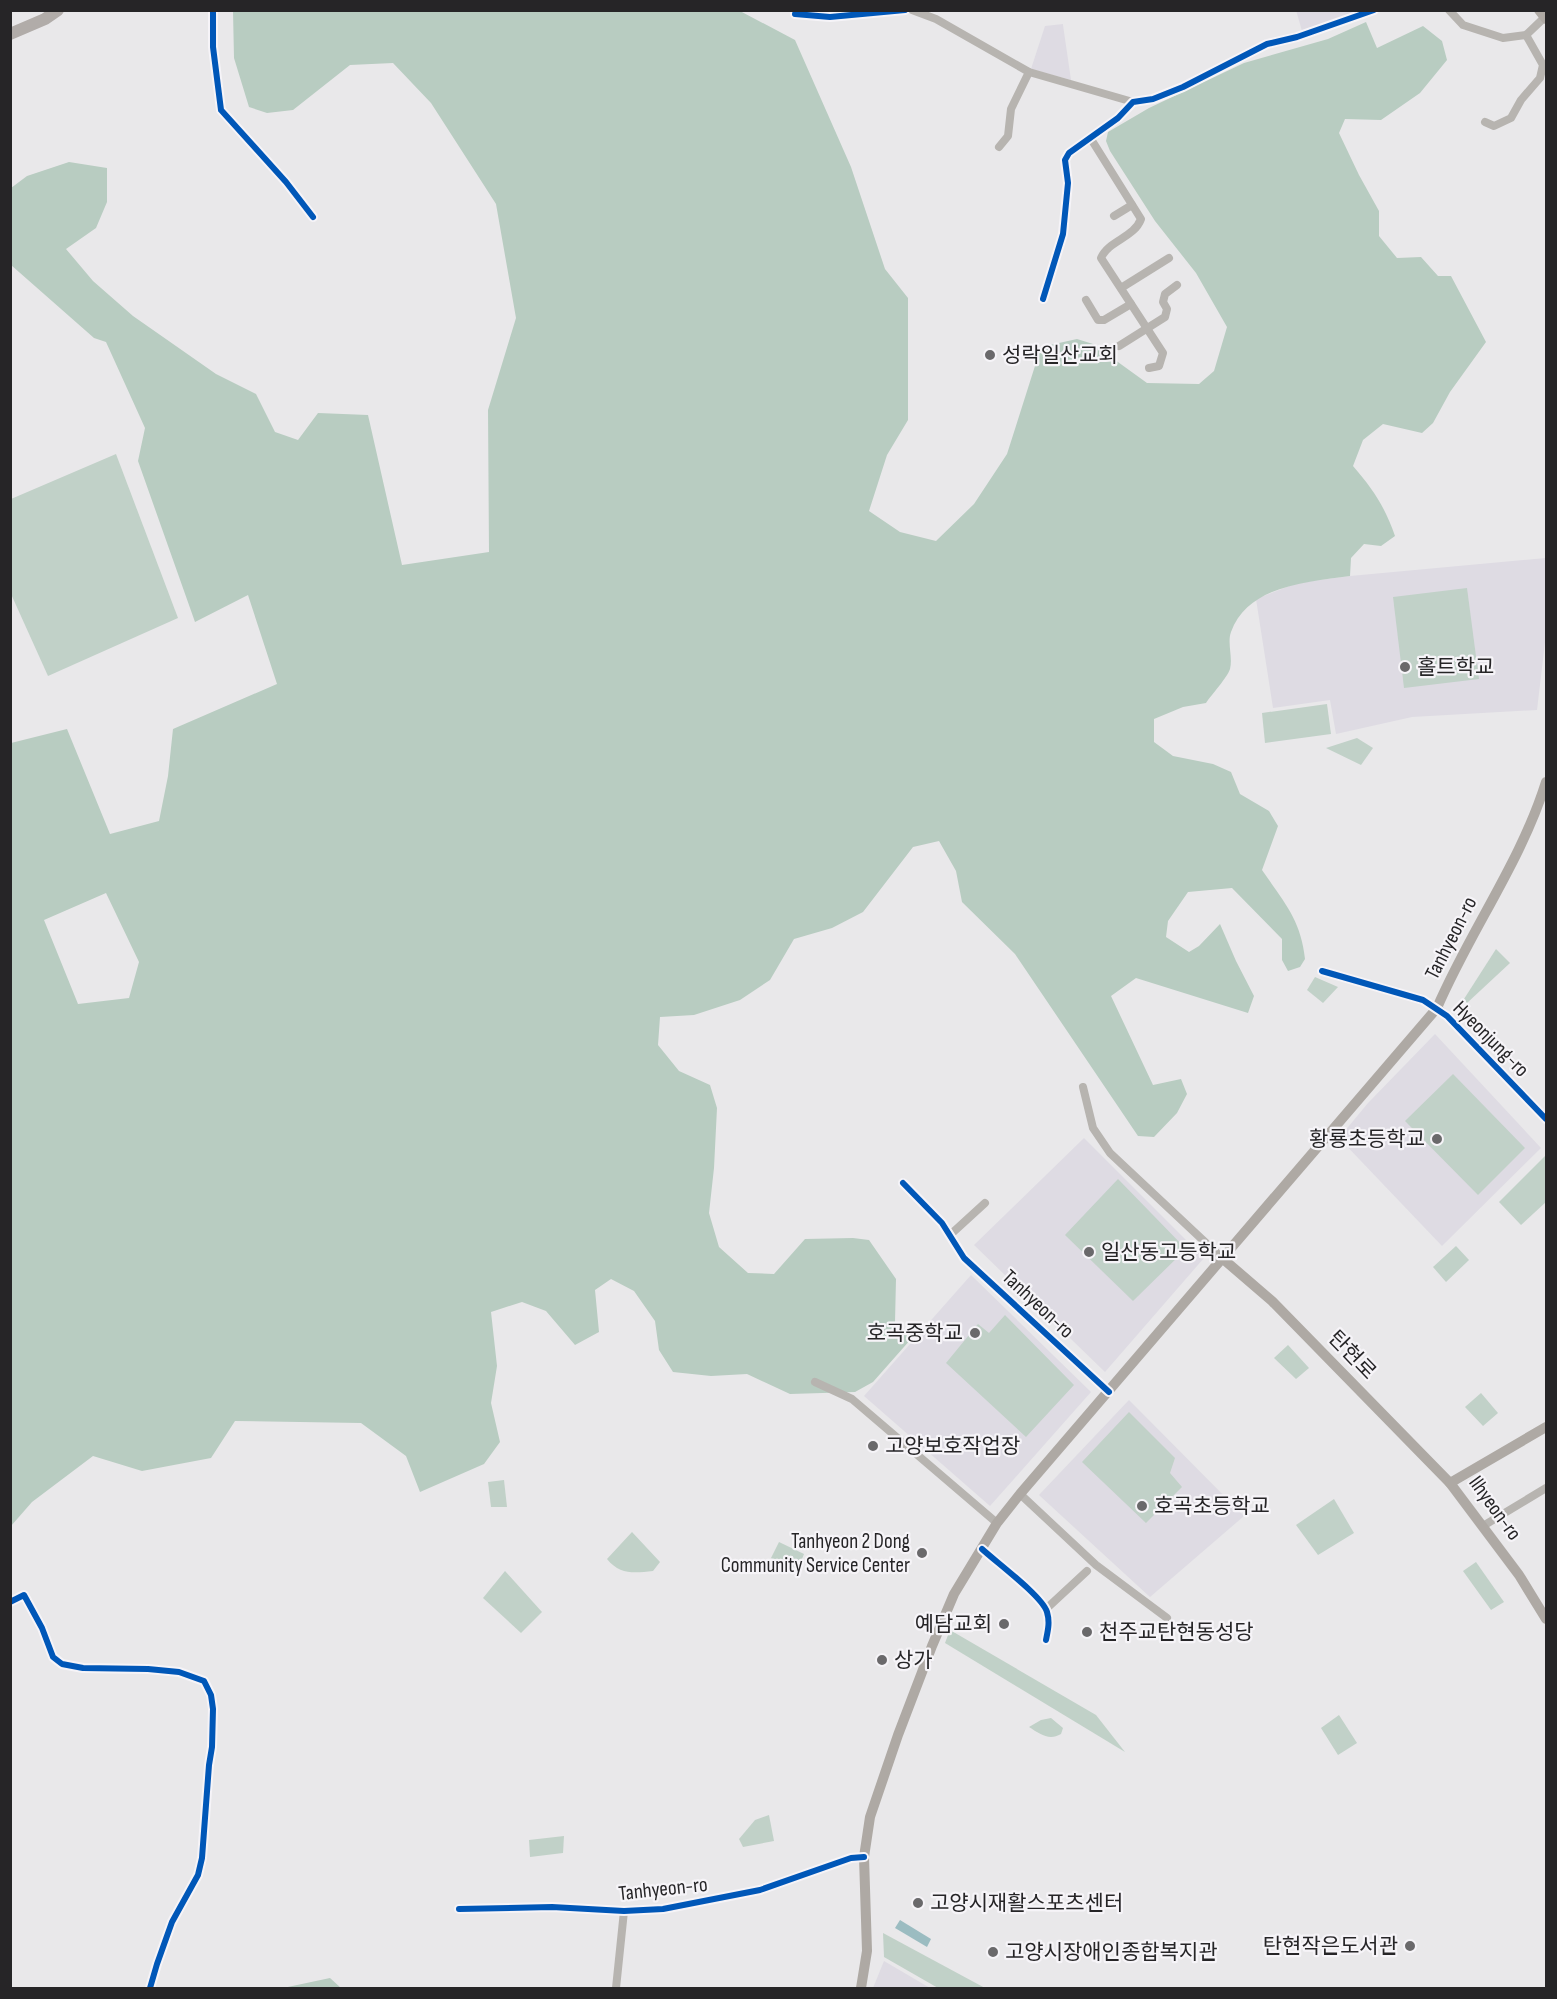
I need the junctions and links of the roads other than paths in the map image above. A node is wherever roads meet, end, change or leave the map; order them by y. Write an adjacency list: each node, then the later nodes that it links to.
1 (58, 10): 9 (main road)
2 (213, 10): 18 (street)
3 (905, 10): 7 (street)
4 (912, 10): 11 (street)
5 (1374, 10): 12 (street)
6 (1449, 10): 10 (street)
7 (795, 14)
8 (1543, 15): 10 (street)
9 (10, 34)
10 (1526, 35): 13 (street)
11 (1029, 72): 12 (street); 15 (street)
12 (1133, 102): 14 (street)
13 (1485, 122)
14 (1090, 139): 16 (street); 22 (street)
15 (999, 147)
16 (1132, 205): 17 (street); 21 (street)
17 (1114, 216)
18 (312, 217)
19 (1169, 258): 21 (street)
20 (1177, 285): 25 (street)
21 (1121, 288): 24 (street)
22 (1042, 298)
23 (1086, 300): 24 (street)
24 (1131, 304): 25 (street)
25 (1147, 328): 26 (street); 27 (street)
26 (1119, 346)
27 (1149, 368)
28 (1546, 782): 30 (main road, Tanhyeon-ro)
29 (1322, 971): 30 (street)
30 (1437, 1008): 32 (street, Hyeonjung-ro); 36 (main road, Tanhyeon-ro)
31 (1083, 1087): 36 (street)
32 (1546, 1119)
33 (903, 1183): 35 (street, Tanhyeon-ro)
34 (985, 1203): 35 (street)
35 (950, 1235): 38 (street, Tanhyeon-ro)
36 (1222, 1258): 38 (main road, Tanhyeon-ro); 40 (main road, 탄현로)
37 (815, 1382): 43 (street)
38 (1109, 1392): 42 (main road, Tanhyeon-ro)
39 (1546, 1427): 40 (main road, Ilhyeon-ro)
40 (1450, 1484): 44 (main road, Ilhyeon-ro)
41 (1546, 1488): 44 (street)
42 (1020, 1494): 43 (main road, Tanhyeon-ro); 49 (street)
43 (997, 1523): 45 (main road, Tanhyeon-ro)
44 (1484, 1526): 50 (main road, Ilhyeon-ro)
45 (982, 1549): 48 (street); 52 (main road, Tanhyeon-ro)
46 (1087, 1571): 48 (street)
47 (10, 1602): 55 (street)
48 (1046, 1609): 51 (street)
49 (1167, 1618)
50 (1546, 1619)
51 (1046, 1640)
52 (864, 1857): 54 (street, Tanhyeon-ro); 57 (main road, Tanhyeon-ro)
53 (459, 1910): 54 (street, Tanhyeon-ro)
54 (624, 1911): 56 (street, Tanhyeon-ro)
55 (150, 1989)
56 (616, 1989)
57 (861, 1989)

